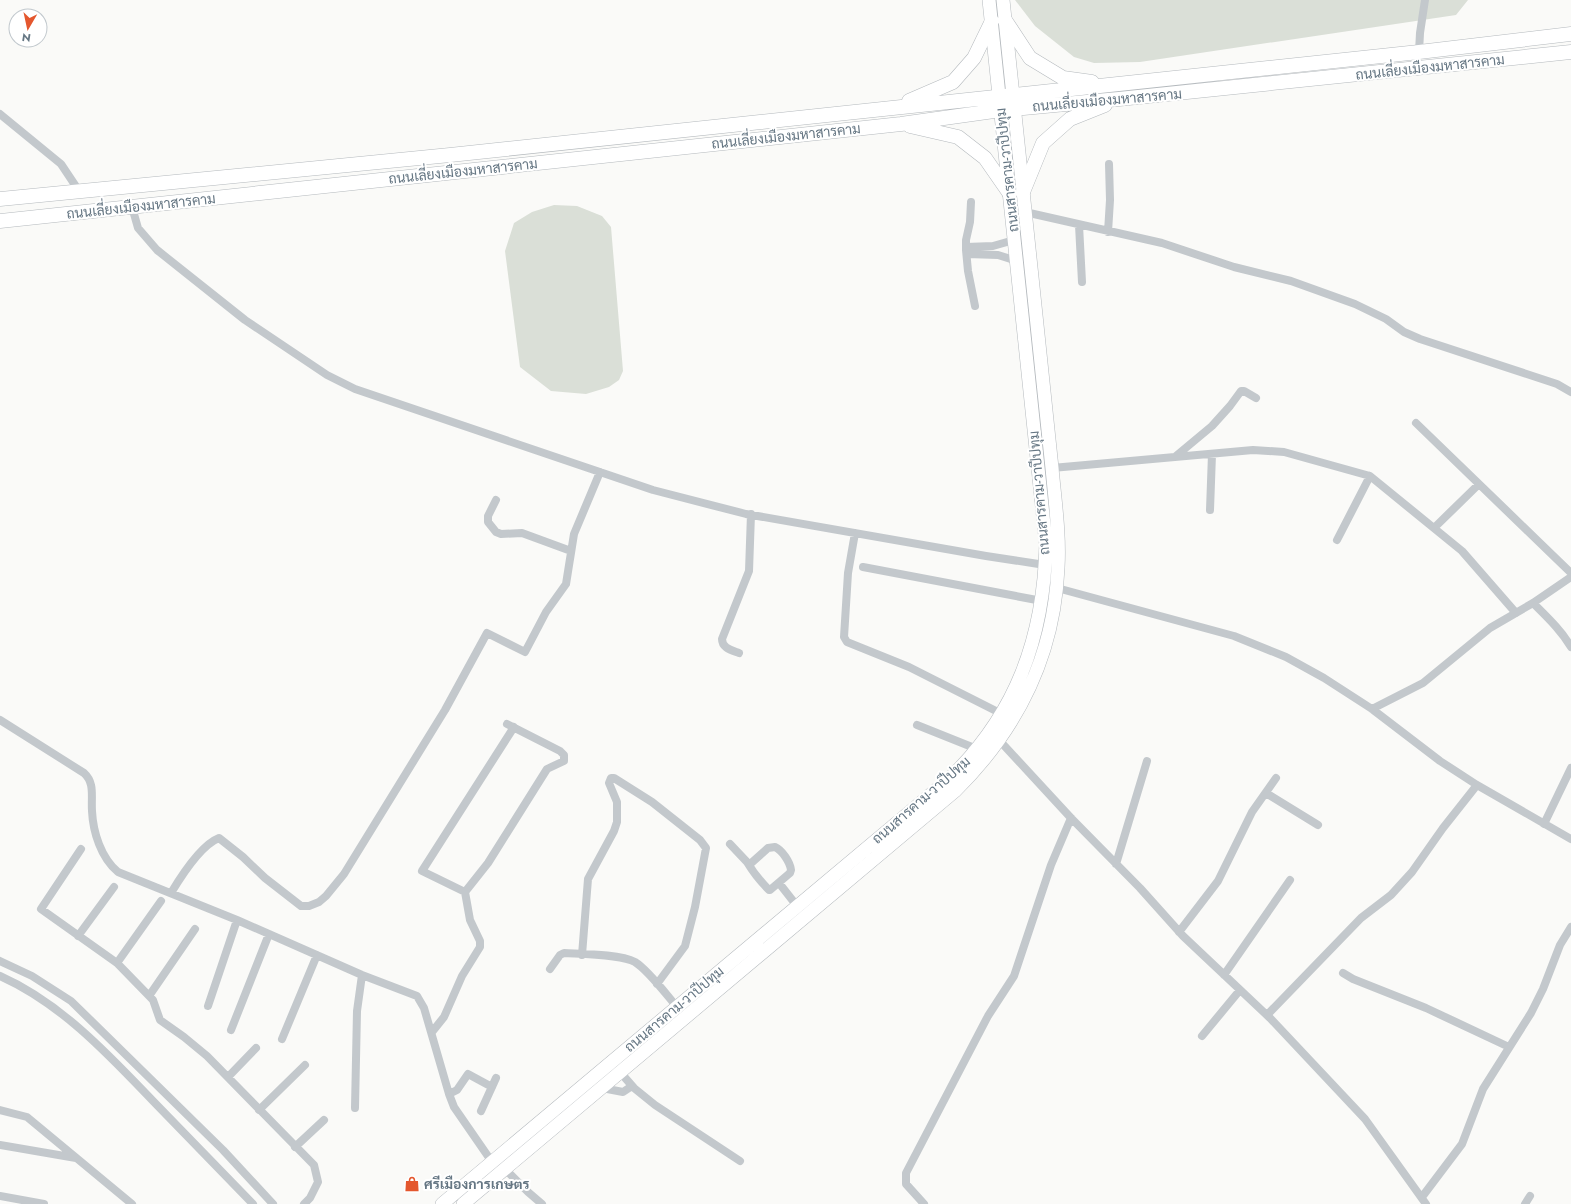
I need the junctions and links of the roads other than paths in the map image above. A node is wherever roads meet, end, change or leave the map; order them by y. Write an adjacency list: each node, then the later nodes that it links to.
1 (989, 0): 4 (main road, ถนนสารคาม-วาปีปทุม)
2 (1003, 0): 4 (main road, ถนนสารคาม-วาปีปทุม)
3 (1425, 0): 6 (street)
4 (998, 21): 8 (highway); 10 (main road, ถนนสารคาม-วาปีปทุม); 11 (highway)
5 (1571, 34): 6 (highway, ถนนเลี่ยงเมืองมหาสารคาม)
6 (1420, 52): 8 (highway, ถนนเลี่ยงเมืองมหาสารคาม)
7 (1571, 52): 9 (highway, ถนนเลี่ยงเมืองมหาสารคาม)
8 (1114, 85): 10 (highway, ถนนเลี่ยงเมืองมหาสารคาม)
9 (1119, 99): 10 (highway, ถนนเลี่ยงเมืองมหาสารคาม); 16 (highway)
10 (1007, 103): 11 (highway, ถนนเลี่ยงเมืองมหาสารคาม); 13 (highway, ถนนเลี่ยงเมืองมหาสารคาม); 16 (main road, ถนนสารคาม-วาปีปทุม)
11 (896, 107): 15 (highway, ถนนเลี่ยงเมืองมหาสารคาม)
12 (0, 114): 15 (street)
13 (901, 124): 16 (highway); 19 (highway, ถนนเลี่ยงเมืองมหาสารคาม)
14 (1109, 164): 23 (street)
15 (79, 191): 17 (highway, ถนนเลี่ยงเมืองมหาสารคาม)
16 (1016, 193): 20 (main road, ถนนสารคาม-วาปีปทุม); 24 (main road, ถนนสารคาม-วาปีปทุม)
17 (0, 199)
18 (971, 202): 25 (street)
19 (132, 207): 21 (highway, ถนนเลี่ยงเมืองมหาสารคาม); 37 (street)
20 (1025, 212): 22 (street); 31 (main road, ถนนสารคาม-วาปีปทุม)
21 (0, 221)
22 (1079, 225): 23 (street); 27 (street)
23 (1108, 232): 29 (street)
24 (1014, 240): 25 (street); 26 (main road, ถนนสารคาม-วาปีปทุม)
25 (966, 251): 26 (street); 28 (street)
26 (1017, 261): 32 (main road, ถนนสารคาม-วาปีปทุม)
27 (1082, 282)
28 (975, 306)
29 (1571, 392)
30 (1256, 398): 35 (street)
31 (1046, 404): 32 (main road); 36 (main road, ถนนสารคาม-วาปีปทุม)
32 (1032, 405): 47 (main road, ถนนสารคาม-วาปีปทุม)
33 (1416, 423): 39 (street)
34 (1212, 454): 35 (street); 38 (street); 41 (street)
35 (1176, 456): 36 (street)
36 (1052, 468): 51 (main road, ถนนสารคาม-วาปีปทุม)
37 (600, 472): 42 (street); 46 (street)
38 (1370, 476): 43 (street); 45 (street)
39 (1479, 484): 43 (street); 49 (street)
40 (496, 500): 46 (street)
41 (1210, 510)
42 (751, 514): 44 (street); 56 (street)
43 (1434, 528): 54 (street)
44 (855, 533): 47 (street); 58 (street)
45 (1337, 540)
46 (571, 551): 80 (street)
47 (1045, 565): 52 (main road, ถนนสารคาม-วาปีปทุม)
48 (863, 567): 52 (street)
49 (1571, 573)
50 (1571, 577): 53 (street)
51 (1057, 588): 57 (street); 61 (main road, ถนนสารคาม-วาปีปทุม)
52 (1042, 601): 58 (main road, ถนนสารคาม-วาปีปทุม)
53 (1533, 603): 54 (street); 55 (street)
54 (1516, 613): 57 (street)
55 (1571, 647)
56 (739, 653)
57 (1372, 709): 66 (street)
58 (1002, 714): 62 (main road, ถนนสารคาม-วาปีปทุม)
59 (0, 720): 80 (street)
60 (917, 725): 62 (street)
61 (1000, 740): 68 (street); 90 (main road, ถนนสารคาม-วาปีปทุม)
62 (977, 749): 82 (main road, ถนนสารคาม-วาปีปทุม)
63 (1147, 762): 74 (street)
64 (1571, 768): 69 (street)
65 (1276, 778): 67 (street)
66 (1477, 785): 69 (street); 105 (street)
67 (1266, 793): 70 (street); 86 (street)
68 (1071, 818): 74 (street); 143 (street)
69 (1544, 824): 71 (street)
70 (1318, 825)
71 (1571, 839)
72 (730, 844): 75 (street)
73 (81, 849): 88 (street)
74 (1116, 864): 86 (street)
75 (749, 865): 77 (street); 77 (street)
76 (1290, 880): 98 (street)
77 (779, 884): 82 (street)
78 (114, 887): 88 (street)
79 (465, 892): 79 (street); 107 (street)
80 (171, 893): 83 (street)
81 (162, 901): 94 (street)
82 (798, 906): 89 (main road, ถนนสารคาม-วาปีปทุม)
83 (237, 920): 87 (street); 103 (street)
84 (1571, 927): 110 (street)
85 (195, 929): 102 (street)
86 (1179, 932): 98 (street)
87 (269, 934): 91 (street); 106 (street)
88 (78, 936): 94 (street)
89 (753, 944): 90 (main road); 104 (main road, ถนนสารคาม-วาปีปทุม)
90 (761, 954): 113 (main road, ถนนสารคาม-วาปีปทุม)
91 (318, 955): 97 (street); 109 (street)
92 (582, 955): 95 (street); 100 (street); 100 (street)
93 (0, 961): 138 (street)
94 (117, 963): 102 (street)
95 (550, 969)
96 (1343, 973): 110 (street)
97 (362, 975): 107 (street); 120 (street)
98 (1224, 975): 101 (street)
99 (0, 976): 137 (street)
100 (657, 984): 104 (street)
101 (1240, 990): 105 (street); 108 (street)
102 (149, 996): 114 (street)
103 (208, 1006)
104 (677, 1007): 129 (main road, ถนนสารคาม-วาปีปทุม)
105 (1267, 1015): 133 (street)
106 (231, 1030)
107 (432, 1032): 119 (street)
108 (1202, 1036)
109 (282, 1040)
110 (1509, 1047): 133 (street)
111 (256, 1048): 114 (street)
112 (305, 1065): 122 (street)
113 (620, 1072): 117 (street); 118 (main road, ถนนสารคาม-วาปีปทุม)
114 (228, 1077): 122 (street)
115 (496, 1078): 116 (street)
116 (492, 1086): 119 (street); 123 (street)
117 (632, 1086): 118 (street); 128 (street)
118 (602, 1088): 130 (main road, ถนนสารคาม-วาปีปทุม)
119 (449, 1094): 129 (street)
120 (355, 1108)
121 (0, 1110): 127 (street)
122 (259, 1110): 126 (street)
123 (481, 1111)
124 (324, 1120): 126 (street)
125 (0, 1145): 127 (street)
126 (296, 1147): 139 (street)
127 (77, 1158): 136 (street)
128 (740, 1161)
129 (492, 1162): 140 (main road, ถนนสารคาม-วาปีปทุม)
130 (503, 1170): 141 (main road, ถนนสารคาม-วาปีปทุม); 142 (street)
131 (0, 1196): 134 (street)
132 (1530, 1196): 144 (street)
133 (1424, 1200)
134 (19, 1202): 135 (street)
135 (44, 1204)
136 (132, 1204)
137 (253, 1204)
138 (273, 1204)
139 (304, 1204)
140 (442, 1204)
141 (463, 1204)
142 (542, 1204)
143 (924, 1204)
144 (1525, 1204)

